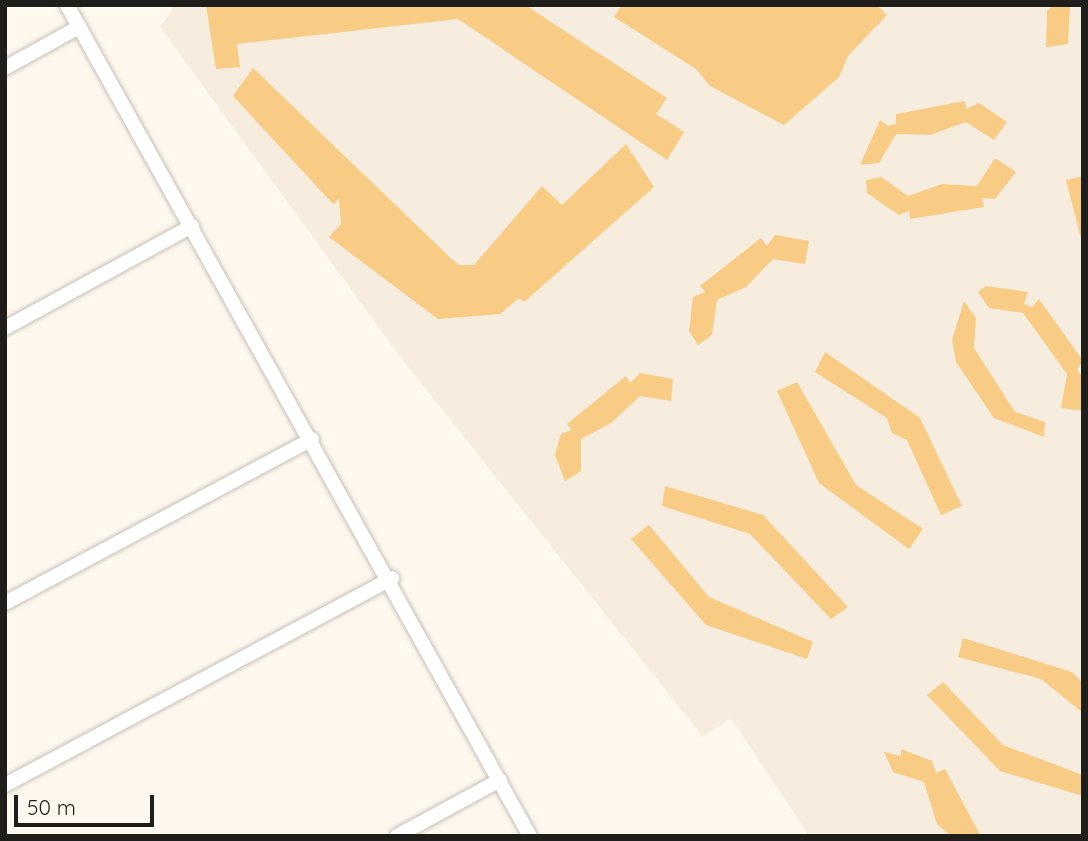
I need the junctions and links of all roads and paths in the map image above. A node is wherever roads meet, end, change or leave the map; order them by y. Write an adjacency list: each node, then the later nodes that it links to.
1 (67, 5): 2 (street)
2 (79, 27): 3 (street); 4 (street)
3 (5, 68)
4 (192, 226): 5 (street); 6 (street)
5 (5, 328)
6 (312, 439): 7 (street); 8 (street)
7 (392, 579): 9 (street); 10 (street)
8 (5, 603)
9 (500, 780): 11 (street); 12 (street)
10 (5, 785)
11 (397, 836)
12 (530, 836)

